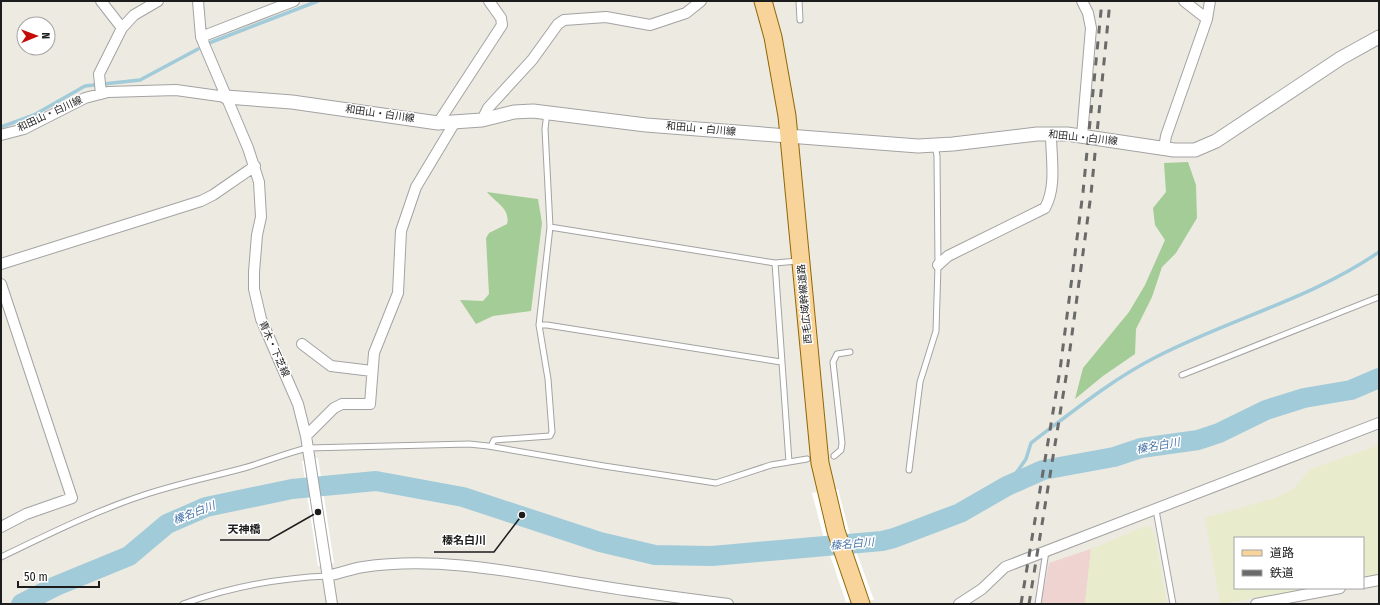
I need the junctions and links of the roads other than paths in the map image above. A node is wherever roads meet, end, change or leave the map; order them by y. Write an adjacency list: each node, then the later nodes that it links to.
1 (101, 1): 14 (street)
2 (158, 1): 14 (street)
3 (198, 1): 15 (street, 青木・下芝線)
4 (294, 1): 15 (street)
5 (489, 1): 22 (street)
6 (701, 1): 20 (street)
7 (763, 1): 25 (main road, 西毛広域幹線道路)
8 (799, 1): 13 (lane)
9 (1082, 1): 26 (street)
10 (1184, 1): 12 (street)
11 (1210, 1): 12 (street)
12 (1206, 19): 28 (street)
13 (800, 20)
14 (122, 28): 17 (street)
15 (201, 37): 18 (street, 青木・下芝線)
16 (1379, 37): 28 (street, 和田山・白川線)
17 (100, 92): 18 (street, 和田山・白川線); 24 (street, 和田山・白川線)
18 (226, 97): 22 (street, 和田山・白川線); 29 (street, 青木・下芝線)
19 (547, 112): 20 (street, 和田山・白川線); 25 (street, 和田山・白川線); 30 (lane)
20 (482, 120): 21 (street, 和田山・白川線)
21 (455, 122): 22 (street, 和田山・白川線); 41 (street)
22 (438, 123)
23 (1051, 134): 26 (street, 和田山・白川線); 27 (street, 和田山・白川線); 34 (street)
24 (1, 135)
25 (789, 135): 27 (street, 和田山・白川線); 31 (main road, 西毛広域幹線道路)
26 (1082, 136): 28 (street, 和田山・白川線)
27 (935, 145): 34 (lane)
28 (1164, 148)
29 (255, 166): 33 (street); 44 (street, 青木・下芝線)
30 (550, 227): 32 (lane); 37 (lane)
31 (801, 261): 32 (lane); 59 (main road, 西毛広域幹線道路)
32 (775, 263): 40 (lane)
33 (1, 264)
34 (938, 264): 50 (lane)
35 (1, 284): 52 (street)
36 (1379, 297): 42 (lane)
37 (539, 325): 40 (lane); 45 (lane)
38 (302, 344): 41 (street)
39 (850, 352): 47 (lane)
40 (782, 362): 49 (lane)
41 (372, 371): 44 (street)
42 (1182, 375)
43 (1379, 423): 51 (street)
44 (306, 436): 46 (street, 青木・下芝線)
45 (491, 446): 46 (lane); 49 (lane)
46 (308, 448): 54 (lane); 55 (street, 青木・下芝線)
47 (834, 456)
48 (807, 459): 49 (lane)
49 (789, 462)
50 (909, 470)
51 (1156, 510): 53 (street); 65 (lane)
52 (1, 527)
53 (1046, 550): 63 (street); 64 (lane)
54 (1, 557)
55 (328, 576): 60 (lane); 61 (street, 青木・下芝線); 62 (street)
56 (1379, 580): 57 (street)
57 (1364, 584)
58 (1335, 589): 66 (street)
59 (860, 602)
60 (184, 604)
61 (332, 604)
62 (728, 604)
63 (959, 604)
64 (1038, 604)
65 (1173, 604)
66 (1256, 604)

